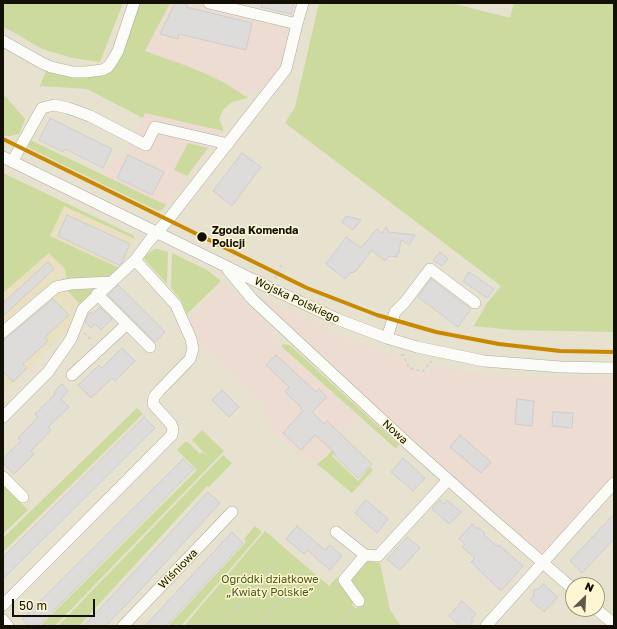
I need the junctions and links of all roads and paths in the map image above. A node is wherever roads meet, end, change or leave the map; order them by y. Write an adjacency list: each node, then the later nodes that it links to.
1 (134, 3): 5 (street)
2 (209, 3): 4 (street)
3 (303, 3): 4 (street)
4 (297, 24): 6 (street)
5 (3, 41)
6 (228, 144): 7 (street); 8 (street)
7 (8, 160): 8 (street, Wojska Polskiego)
8 (156, 233): 9 (street); 11 (street, Wojska Polskiego)
9 (135, 260): 13 (street); 35 (street)
10 (281, 265): 12 (path)
11 (225, 267): 18 (street, Wojska Polskiego); 24 (street, Nowa)
12 (274, 281)
13 (110, 282): 14 (street); 17 (street)
14 (98, 294): 16 (street); 22 (street)
15 (475, 303): 18 (street)
16 (127, 324): 19 (street); 21 (street)
17 (3, 332)
18 (387, 338): 20 (street, Wojska Polskiego)
19 (150, 347)
20 (614, 368)
21 (72, 375)
22 (3, 417)
23 (3, 477): 26 (street)
24 (448, 480): 29 (street); 30 (street, Nowa)
25 (614, 483): 30 (street)
26 (23, 498)
27 (232, 512): 40 (street, Wiśniowa)
28 (336, 532): 29 (street)
29 (365, 555): 34 (street)
30 (543, 563): 33 (street, Nowa); 44 (street)
31 (275, 564): 41 (path)
32 (300, 580): 42 (path)
33 (565, 582)
34 (359, 601): 43 (path)
35 (3, 605)
36 (605, 616): 38 (street)
37 (3, 620): 39 (street)
38 (614, 624)
39 (8, 626)
40 (124, 626)
41 (222, 626)
42 (259, 626)
43 (337, 626)
44 (486, 626)

